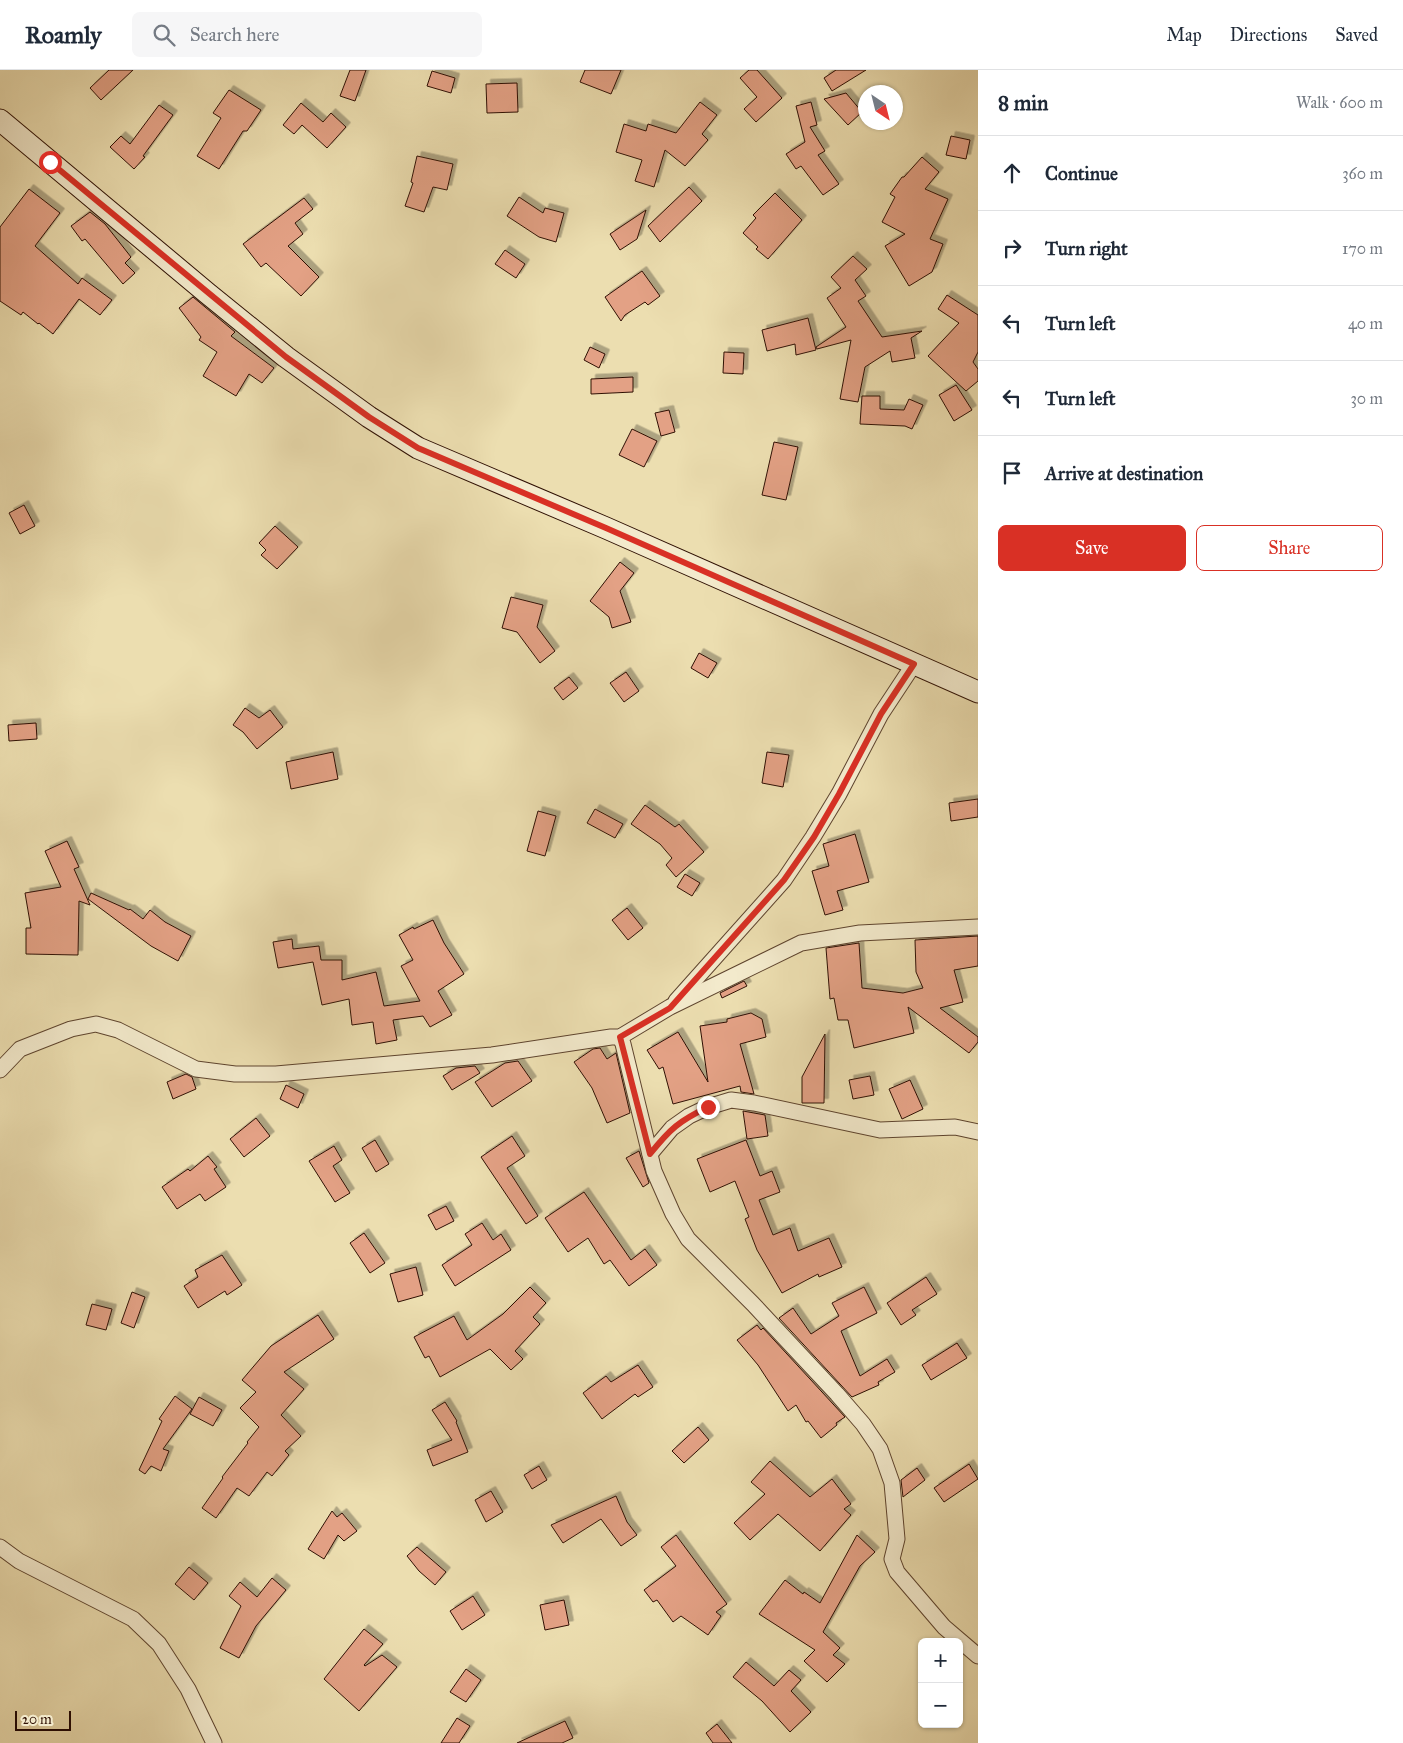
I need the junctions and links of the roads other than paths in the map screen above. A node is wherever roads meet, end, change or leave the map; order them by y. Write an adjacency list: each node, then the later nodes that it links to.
1 (0, 120): 2 (main road)
2 (914, 664): 3 (main road); 5 (street)
3 (978, 692)
4 (978, 927): 5 (street)
5 (670, 1008): 6 (street)
6 (620, 1037): 7 (street); 9 (street)
7 (0, 1070)
8 (978, 1132): 9 (street)
9 (650, 1154): 11 (street)
10 (0, 1548): 12 (street)
11 (978, 1656)
12 (214, 1743)

